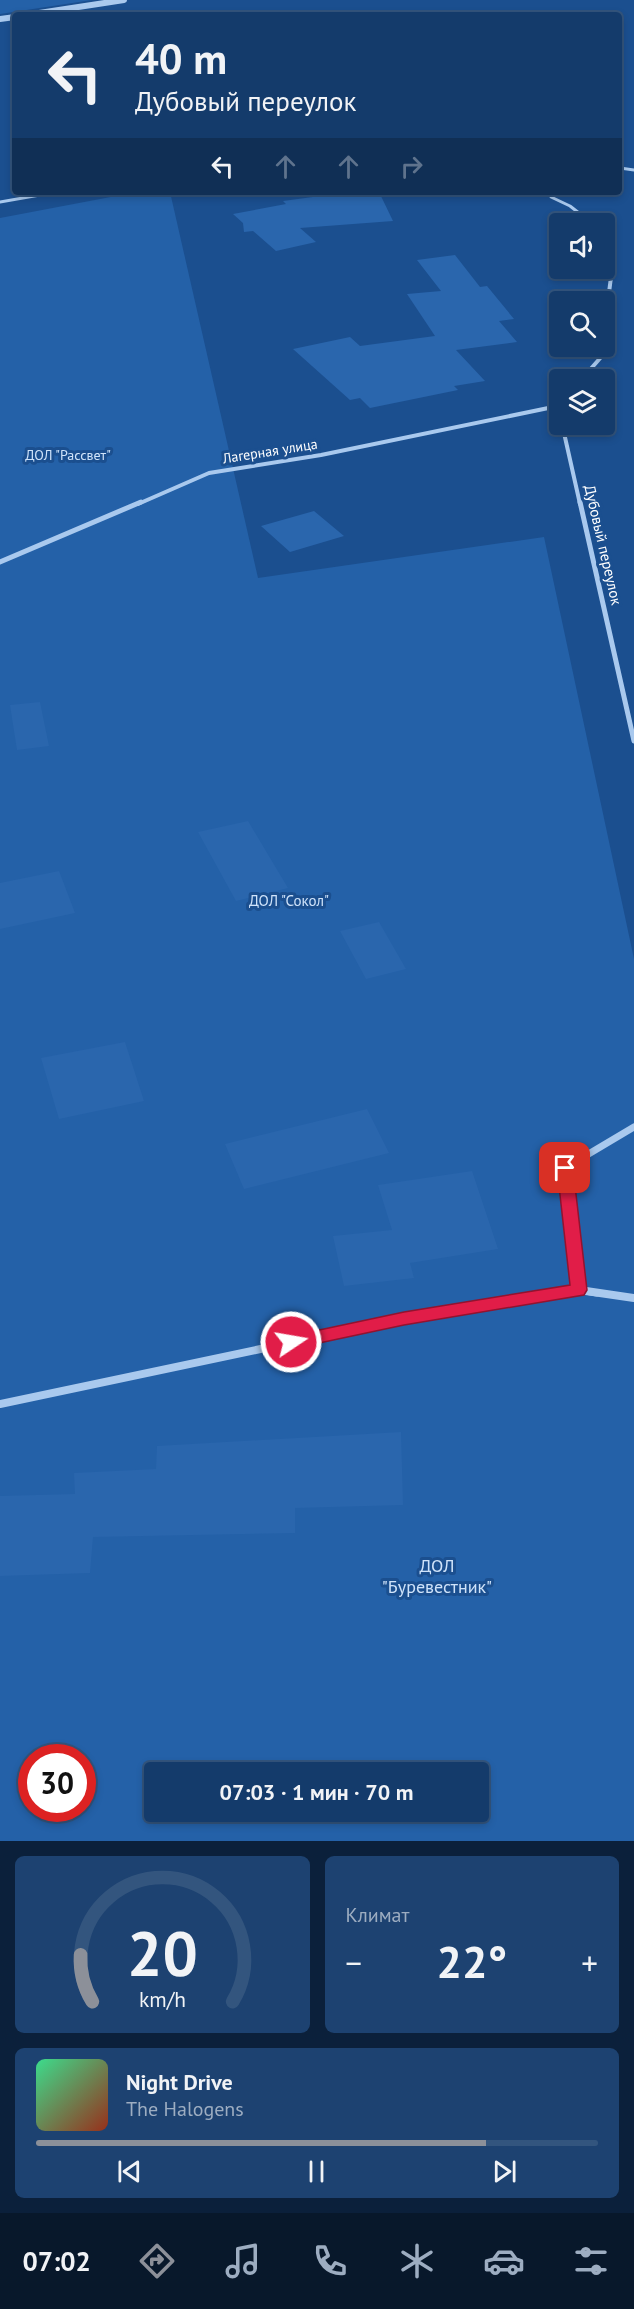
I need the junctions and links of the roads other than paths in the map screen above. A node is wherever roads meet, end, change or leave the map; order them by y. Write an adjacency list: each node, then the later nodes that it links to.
1 (124, 0): 2 (street)
2 (46, 12)
3 (40, 195): 5 (street)
4 (551, 195): 6 (street)
5 (0, 202)
6 (579, 213)
7 (601, 357): 8 (street)
8 (591, 369)
9 (549, 407): 11 (street, Лагерная улица)
10 (564, 435): 12 (street, Дубовый переулок)
11 (0, 562)
12 (634, 741)
13 (634, 1127): 14 (street)
14 (579, 1290): 15 (street); 16 (street)
15 (634, 1298)
16 (0, 1404)

